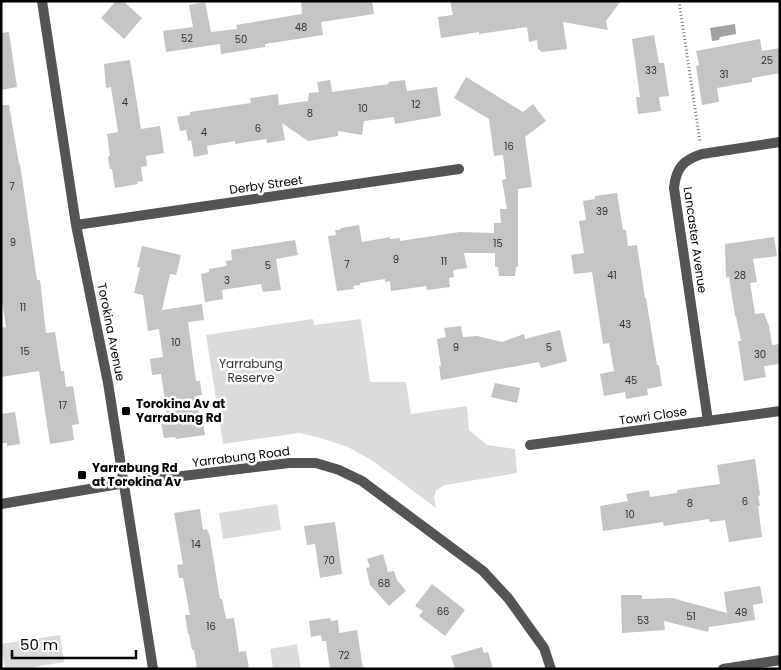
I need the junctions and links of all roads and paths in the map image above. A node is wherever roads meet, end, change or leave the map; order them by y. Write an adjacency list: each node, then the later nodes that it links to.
1 (42, 1): 6 (street, Torokina Avenue)
2 (679, 1): 4 (path)
3 (780, 142): 4 (street, Lancaster Avenue)
4 (702, 154): 8 (street, Lancaster Avenue)
5 (459, 169): 6 (street, Derby Street)
6 (76, 225): 10 (street, Torokina Avenue)
7 (780, 410): 8 (street, Towri Close)
8 (708, 420): 9 (street, Towri Close)
9 (530, 445)
10 (125, 483): 11 (street, Yarrabung Road); 13 (street, Torokina Avenue); 14 (street, Yarrabung Road)
11 (1, 504)
12 (780, 660): 15 (street)
13 (154, 669)
14 (551, 669)
15 (723, 669)

